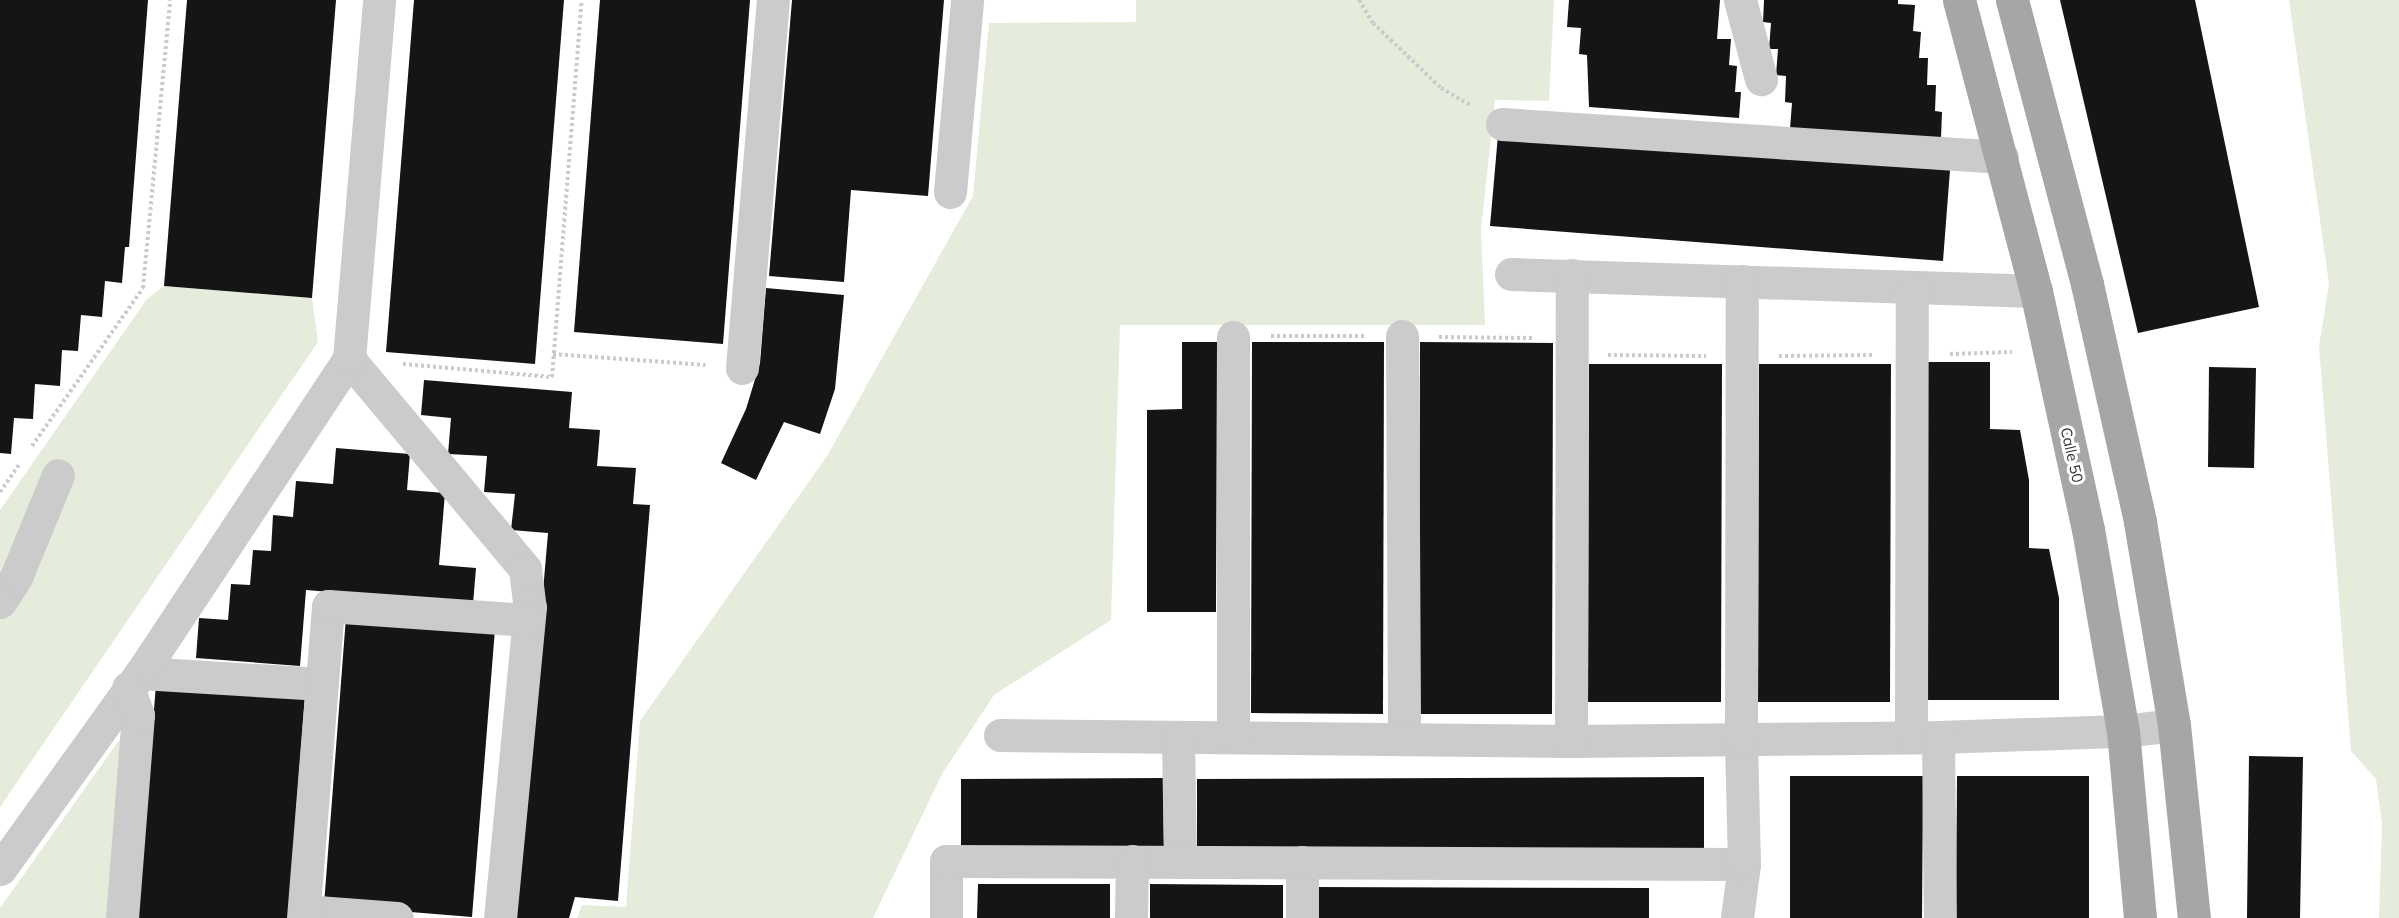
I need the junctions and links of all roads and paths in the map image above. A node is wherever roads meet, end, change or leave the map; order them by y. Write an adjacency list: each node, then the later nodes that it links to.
1 (170, 0): 28 (path)
2 (379, 0): 26 (street)
3 (582, 0): 22 (path)
4 (773, 0): 27 (street)
5 (967, 0): 13 (street)
6 (1359, 0): 11 (path)
7 (1740, 0): 10 (street)
8 (1959, 0): 12 (main road, Calle 50)
9 (2012, 0): 36 (main road)
10 (1761, 79)
11 (1502, 124): 12 (street)
12 (2002, 157): 18 (main road, Calle 50)
13 (950, 192)
14 (1511, 274): 15 (street)
15 (1572, 275): 16 (street); 23 (street)
16 (1742, 281): 17 (street); 25 (street)
17 (1911, 287): 18 (street); 24 (street)
18 (2036, 291): 21 (main road, Calle 50)
19 (1402, 336): 43 (street)
20 (1233, 337): 40 (street)
21 (2048, 349): 24 (path); 37 (main road, Calle 50)
22 (553, 354): 26 (path); 27 (path)
23 (1573, 355): 25 (path); 44 (street)
24 (1913, 355): 25 (path); 41 (street)
25 (1742, 356): 42 (street)
26 (349, 359): 33 (street); 34 (street)
27 (742, 368)
28 (27, 453)
29 (20, 463): 31 (path)
30 (58, 475): 32 (street)
31 (0, 492)
32 (0, 602)
33 (528, 620): 35 (street); 53 (street)
34 (135, 681): 35 (street); 49 (street); 51 (street)
35 (322, 684): 50 (street)
36 (2174, 725): 37 (street); 60 (main road)
37 (2123, 731): 41 (street); 59 (main road, Calle 50)
38 (1000, 735): 39 (street)
39 (1178, 737): 40 (street); 46 (street)
40 (1233, 737): 43 (street)
41 (1924, 737): 42 (street); 58 (street)
42 (1741, 738): 44 (street); 48 (street)
43 (1404, 739): 44 (street)
44 (1571, 741)
45 (1132, 861): 46 (street); 54 (street); 55 (street)
46 (1180, 862): 47 (street)
47 (1302, 862): 48 (street); 56 (street)
48 (1744, 864): 57 (street)
49 (0, 868)
50 (303, 915): 52 (street)
51 (123, 918)
52 (397, 918)
53 (500, 918)
54 (946, 918)
55 (1131, 918)
56 (1302, 918)
57 (1737, 918)
58 (1940, 918)
59 (2140, 918)
60 (2194, 918)

